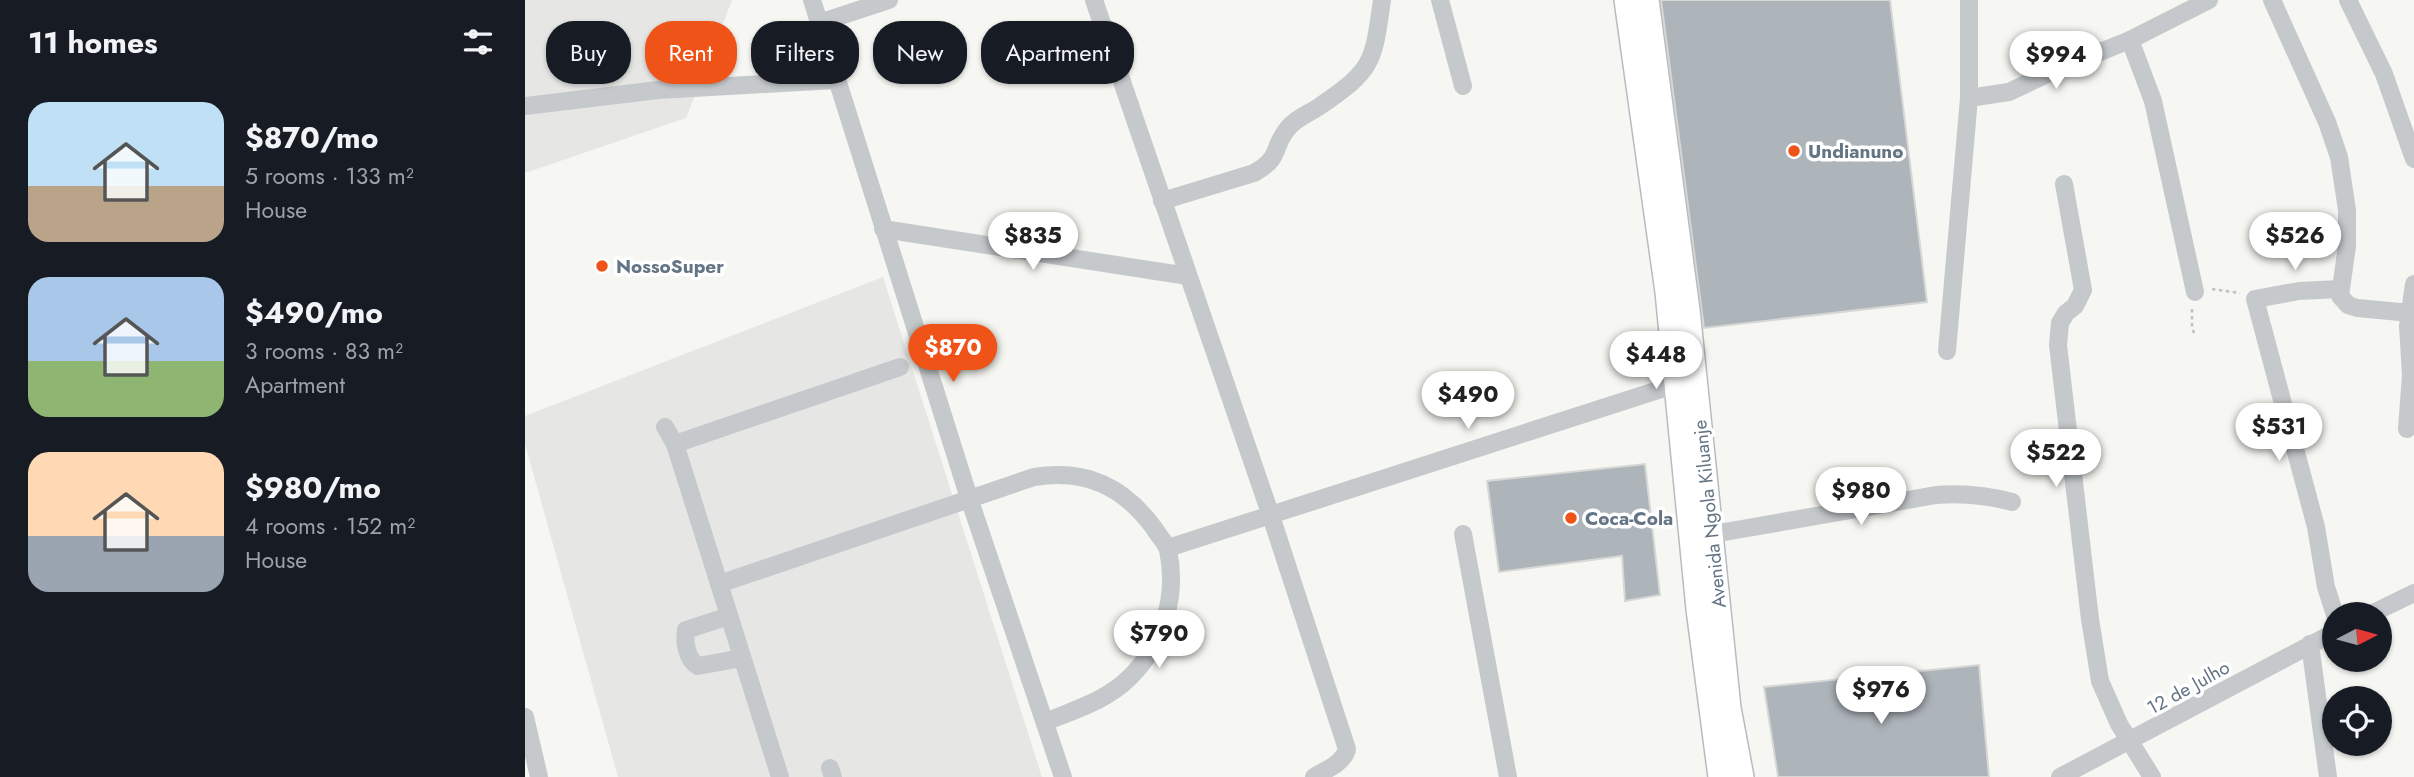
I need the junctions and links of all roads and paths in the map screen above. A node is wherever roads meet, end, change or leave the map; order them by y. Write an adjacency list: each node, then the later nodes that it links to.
1 (812, 0): 12 (street)
2 (889, 0): 13 (street)
3 (1094, 0): 22 (street)
4 (1382, 0): 22 (street)
5 (1440, 0): 17 (street)
6 (1626, 0): 33 (main road, Avenida Ngola Kiluanje)
7 (1647, 0): 41 (main road, Avenida Ngola Kiluanje)
8 (1969, 0): 18 (street)
9 (2209, 0): 14 (street)
10 (2273, 0): 26 (street)
11 (2349, 0): 20 (street)
12 (818, 21)
13 (825, 21)
14 (2130, 40): 18 (street); 27 (street)
15 (764, 84): 19 (street)
16 (836, 84): 23 (street)
17 (1463, 86)
18 (1969, 97): 31 (street)
19 (525, 106)
20 (2414, 159)
21 (2064, 184): 53 (street)
22 (1162, 201): 24 (street)
23 (883, 229): 24 (street); 37 (street)
24 (1188, 276): 39 (street)
25 (2414, 284): 29 (street)
26 (2340, 289): 28 (street); 29 (street)
27 (2195, 292): 28 (path); 30 (path)
28 (2255, 299): 45 (street)
29 (2411, 313): 35 (street)
30 (2195, 337)
31 (1947, 351)
32 (900, 367): 36 (street)
33 (1677, 384): 39 (street); 59 (main road, Avenida Ngola Kiluanje)
34 (665, 428): 36 (street)
35 (2407, 429)
36 (674, 444): 43 (street)
37 (969, 498): 42 (street); 43 (street); 52 (street)
38 (2012, 502): 41 (street)
39 (1271, 516): 42 (street); 57 (street)
40 (1463, 534): 58 (street)
41 (1713, 534): 60 (main road, Avenida Ngola Kiluanje)
42 (1168, 548): 52 (street)
43 (719, 584): 47 (street)
44 (2414, 593): 46 (street)
45 (2331, 602)
46 (2392, 604)
47 (729, 616): 50 (street); 50 (street)
48 (2322, 638): 49 (street, 12 de Julho)
49 (2310, 644): 53 (street, 12 de Julho); 63 (street)
50 (742, 658): 55 (street)
51 (525, 717): 54 (street)
52 (1045, 722): 56 (street)
53 (2130, 742): 61 (street, 12 de Julho); 62 (street)
54 (539, 777)
55 (780, 777)
56 (1063, 777)
57 (1314, 777)
58 (1508, 777)
59 (1720, 777)
60 (1742, 777)
61 (2060, 777)
62 (2153, 777)
63 (2328, 777)

